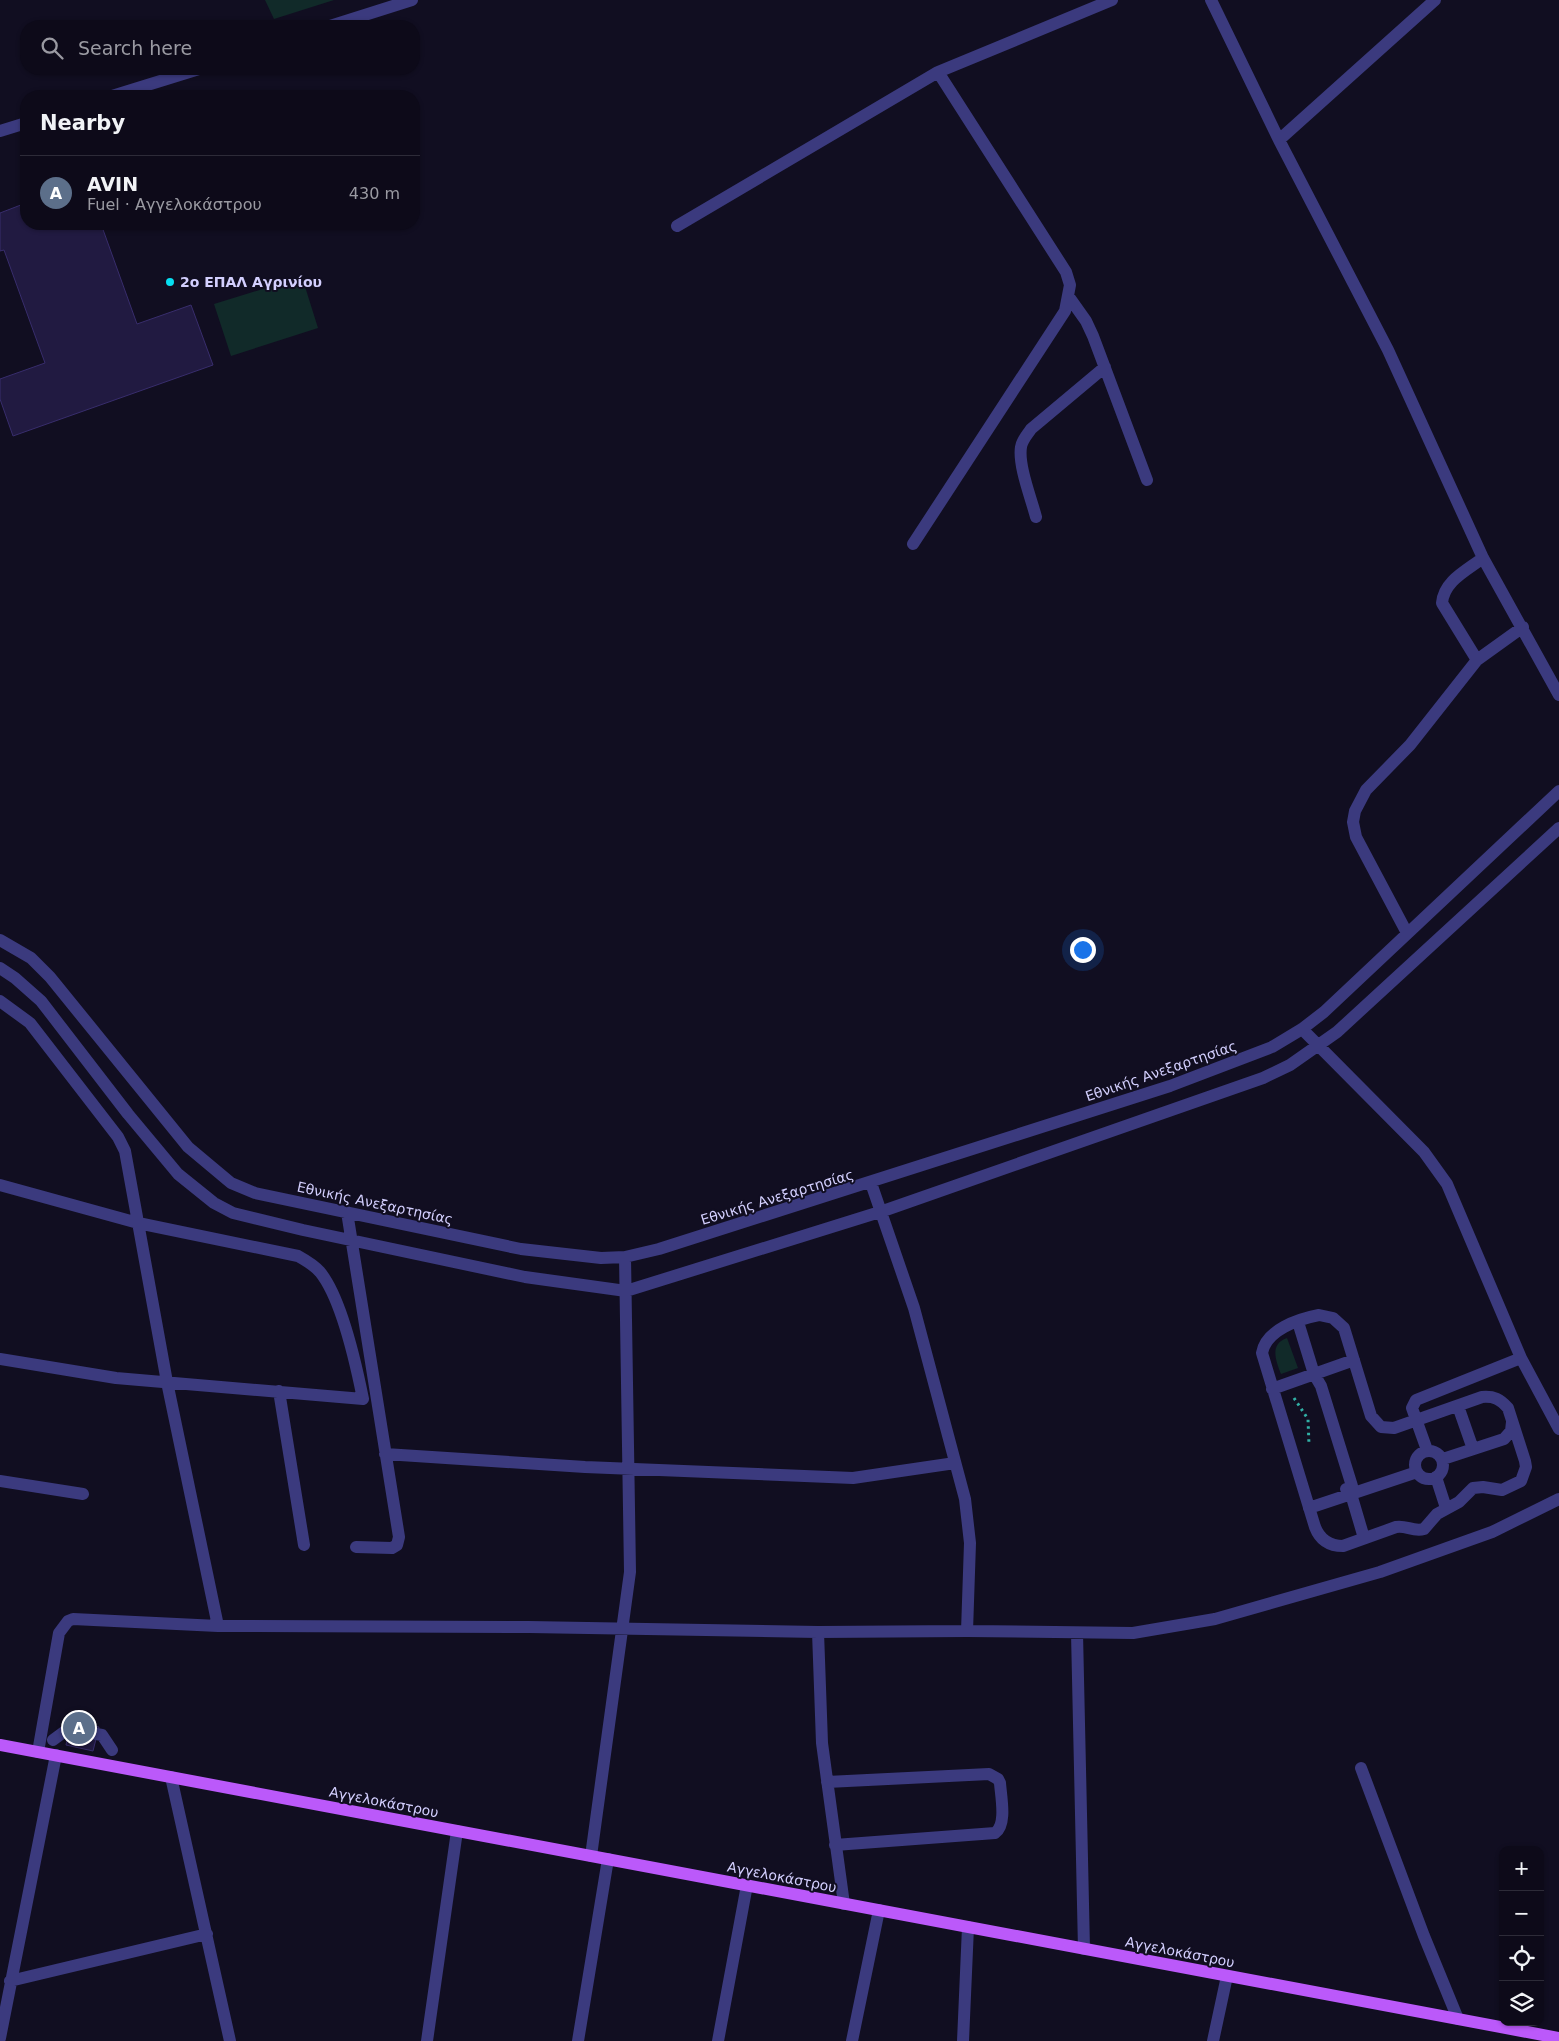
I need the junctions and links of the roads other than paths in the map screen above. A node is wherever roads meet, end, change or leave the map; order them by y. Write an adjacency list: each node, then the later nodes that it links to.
1 (412, 0): 5 (street)
2 (1112, 0): 6 (street)
3 (1211, 0): 11 (street)
4 (1435, 0): 11 (street)
5 (349, 20)
6 (938, 72): 12 (street); 13 (street)
7 (179, 75): 8 (street)
8 (131, 90)
9 (20, 125): 10 (street)
10 (0, 131)
11 (1279, 140): 18 (street)
12 (677, 226)
13 (1069, 297): 14 (street); 17 (street)
14 (1105, 367): 15 (street); 16 (street)
15 (1147, 480)
16 (1036, 517)
17 (913, 544)
18 (1483, 558): 19 (street); 20 (street)
19 (1523, 627): 20 (street); 21 (street)
20 (1477, 660): 24 (street)
21 (1559, 695)
22 (1559, 791): 24 (street, Εθνικής Ανεξαρτησίας)
23 (1559, 828): 29 (street)
24 (1407, 933): 28 (street, Εθνικής Ανεξαρτησίας)
25 (0, 940): 33 (street, Εθνικής Ανεξαρτησίας)
26 (0, 968): 35 (street)
27 (0, 1001): 34 (street)
28 (1302, 1029): 29 (street); 30 (street, Εθνικής Ανεξαρτησίας)
29 (1320, 1046): 32 (street); 39 (street)
30 (871, 1183): 32 (street); 36 (street, Εθνικής Ανεξαρτησίας)
31 (0, 1185): 34 (street)
32 (882, 1211): 37 (street); 56 (street)
33 (347, 1212): 35 (street); 36 (street, Εθνικής Ανεξαρτησίας)
34 (138, 1223): 43 (street); 44 (street)
35 (351, 1240): 37 (street); 54 (street)
36 (625, 1257): 37 (street)
37 (626, 1291): 57 (street)
38 (1298, 1322): 41 (street); 42 (street); 45 (street)
39 (1521, 1358): 47 (street); 49 (street)
40 (0, 1359): 43 (street)
41 (1354, 1360): 42 (street); 47 (street)
42 (1314, 1374): 45 (street); 61 (street)
43 (167, 1382): 44 (street); 69 (street)
44 (279, 1390): 67 (street)
45 (1272, 1390): 64 (street)
46 (1458, 1406): 47 (street); 48 (street); 52 (street)
47 (1416, 1420): 53 (street)
48 (1512, 1422): 50 (street); 51 (street)
49 (1559, 1430)
50 (1504, 1439): 51 (street); 52 (street)
51 (1521, 1448): 65 (street)
52 (1473, 1449): 55 (street)
53 (1427, 1450): 55 (street); 58 (street)
54 (385, 1454): 57 (street); 68 (street)
55 (1443, 1459): 59 (street)
56 (955, 1463): 57 (street); 71 (street)
57 (628, 1468): 70 (street)
58 (1416, 1469): 59 (street); 61 (street)
59 (1436, 1477): 65 (street)
60 (0, 1481): 62 (street)
61 (1352, 1490): 64 (street); 66 (street)
62 (83, 1494)
63 (1559, 1499): 73 (street)
64 (1309, 1508): 66 (street)
65 (1446, 1508): 66 (street)
66 (1364, 1538)
67 (304, 1545)
68 (356, 1547)
69 (218, 1626): 70 (street); 77 (street)
70 (622, 1629): 72 (street); 84 (street)
71 (967, 1631): 72 (street); 73 (street)
72 (818, 1632): 81 (street)
73 (1077, 1633): 91 (street)
74 (53, 1740): 76 (street)
75 (0, 1746): 77 (main road, Αγγελοκάστρου)
76 (112, 1750)
77 (38, 1752): 78 (main road, Αγγελοκάστρου)
78 (56, 1755): 80 (main road, Αγγελοκάστρου); 93 (street)
79 (1361, 1768): 94 (street)
80 (171, 1777): 82 (main road, Αγγελοκάστρου); 90 (street)
81 (827, 1782): 83 (street); 83 (street)
82 (457, 1831): 84 (main road, Αγγελοκάστρου); 99 (street)
83 (835, 1845): 87 (street)
84 (591, 1856): 85 (main road, Αγγελοκάστρου)
85 (608, 1859): 86 (main road, Αγγελοκάστρου); 100 (street)
86 (747, 1885): 87 (main road, Αγγελοκάστρου); 101 (street)
87 (844, 1904): 88 (main road, Αγγελοκάστρου)
88 (878, 1910): 89 (main road, Αγγελοκάστρου); 102 (street)
89 (968, 1927): 91 (main road, Αγγελοκάστρου); 103 (street)
90 (207, 1934): 93 (street); 98 (street)
91 (1084, 1949): 92 (main road, Αγγελοκάστρου)
92 (1227, 1976): 94 (main road, Αγγελοκάστρου); 104 (street)
93 (10, 1981): 96 (street)
94 (1458, 2019): 95 (main road, Αγγελοκάστρου)
95 (1527, 2037): 97 (main road, Αγγελοκάστρου)
96 (0, 2038)
97 (1559, 2038)
98 (230, 2041)
99 (427, 2041)
100 (578, 2041)
101 (718, 2041)
102 (852, 2041)
103 (963, 2041)
104 (1213, 2041)

